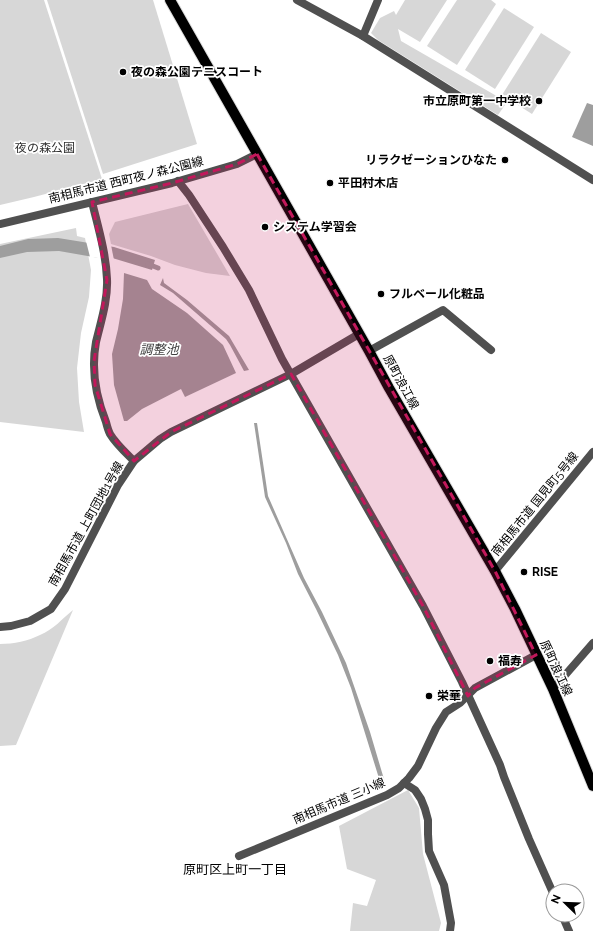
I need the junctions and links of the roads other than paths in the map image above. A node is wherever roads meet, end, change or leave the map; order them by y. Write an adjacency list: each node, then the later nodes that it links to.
1 (170, 0): 5 (main road, 原町浪江線)
2 (298, 0): 4 (street)
3 (378, 0): 4 (street)
4 (363, 36): 6 (street)
5 (257, 154): 7 (street, 南相馬市道 西町夜ノ森公園線); 10 (main road, 原町浪江線)
6 (593, 180)
7 (178, 181): 8 (street, 南相馬市道 西町夜ノ森公園線); 13 (street)
8 (92, 202): 9 (street, 南相馬市道 西町夜ノ森公園線); 15 (street)
9 (0, 224)
10 (359, 334): 12 (main road, 原町浪江線); 13 (street, 南相馬市道 上町団地1号線)
11 (491, 350): 12 (street)
12 (369, 351): 16 (main road, 原町浪江線)
13 (291, 374): 15 (street, 南相馬市道 上町団地1号線); 21 (street)
14 (593, 452): 16 (street, 南相馬市道 国見町5号線)
15 (134, 461): 17 (street, 南相馬市道 上町団地1号線)
16 (496, 571): 19 (main road, 原町浪江線)
17 (0, 627)
18 (593, 643): 20 (street)
19 (536, 654): 20 (main road, 原町浪江線); 21 (street, 南相馬市道 三小線)
20 (553, 689): 23 (main road, 原町浪江線)
21 (468, 696): 22 (street, 南相馬市道 三小線); 25 (street)
22 (404, 783): 24 (street, 南相馬市道 三小線); 26 (street)
23 (593, 786)
24 (239, 856)
25 (549, 883)
26 (450, 931)

